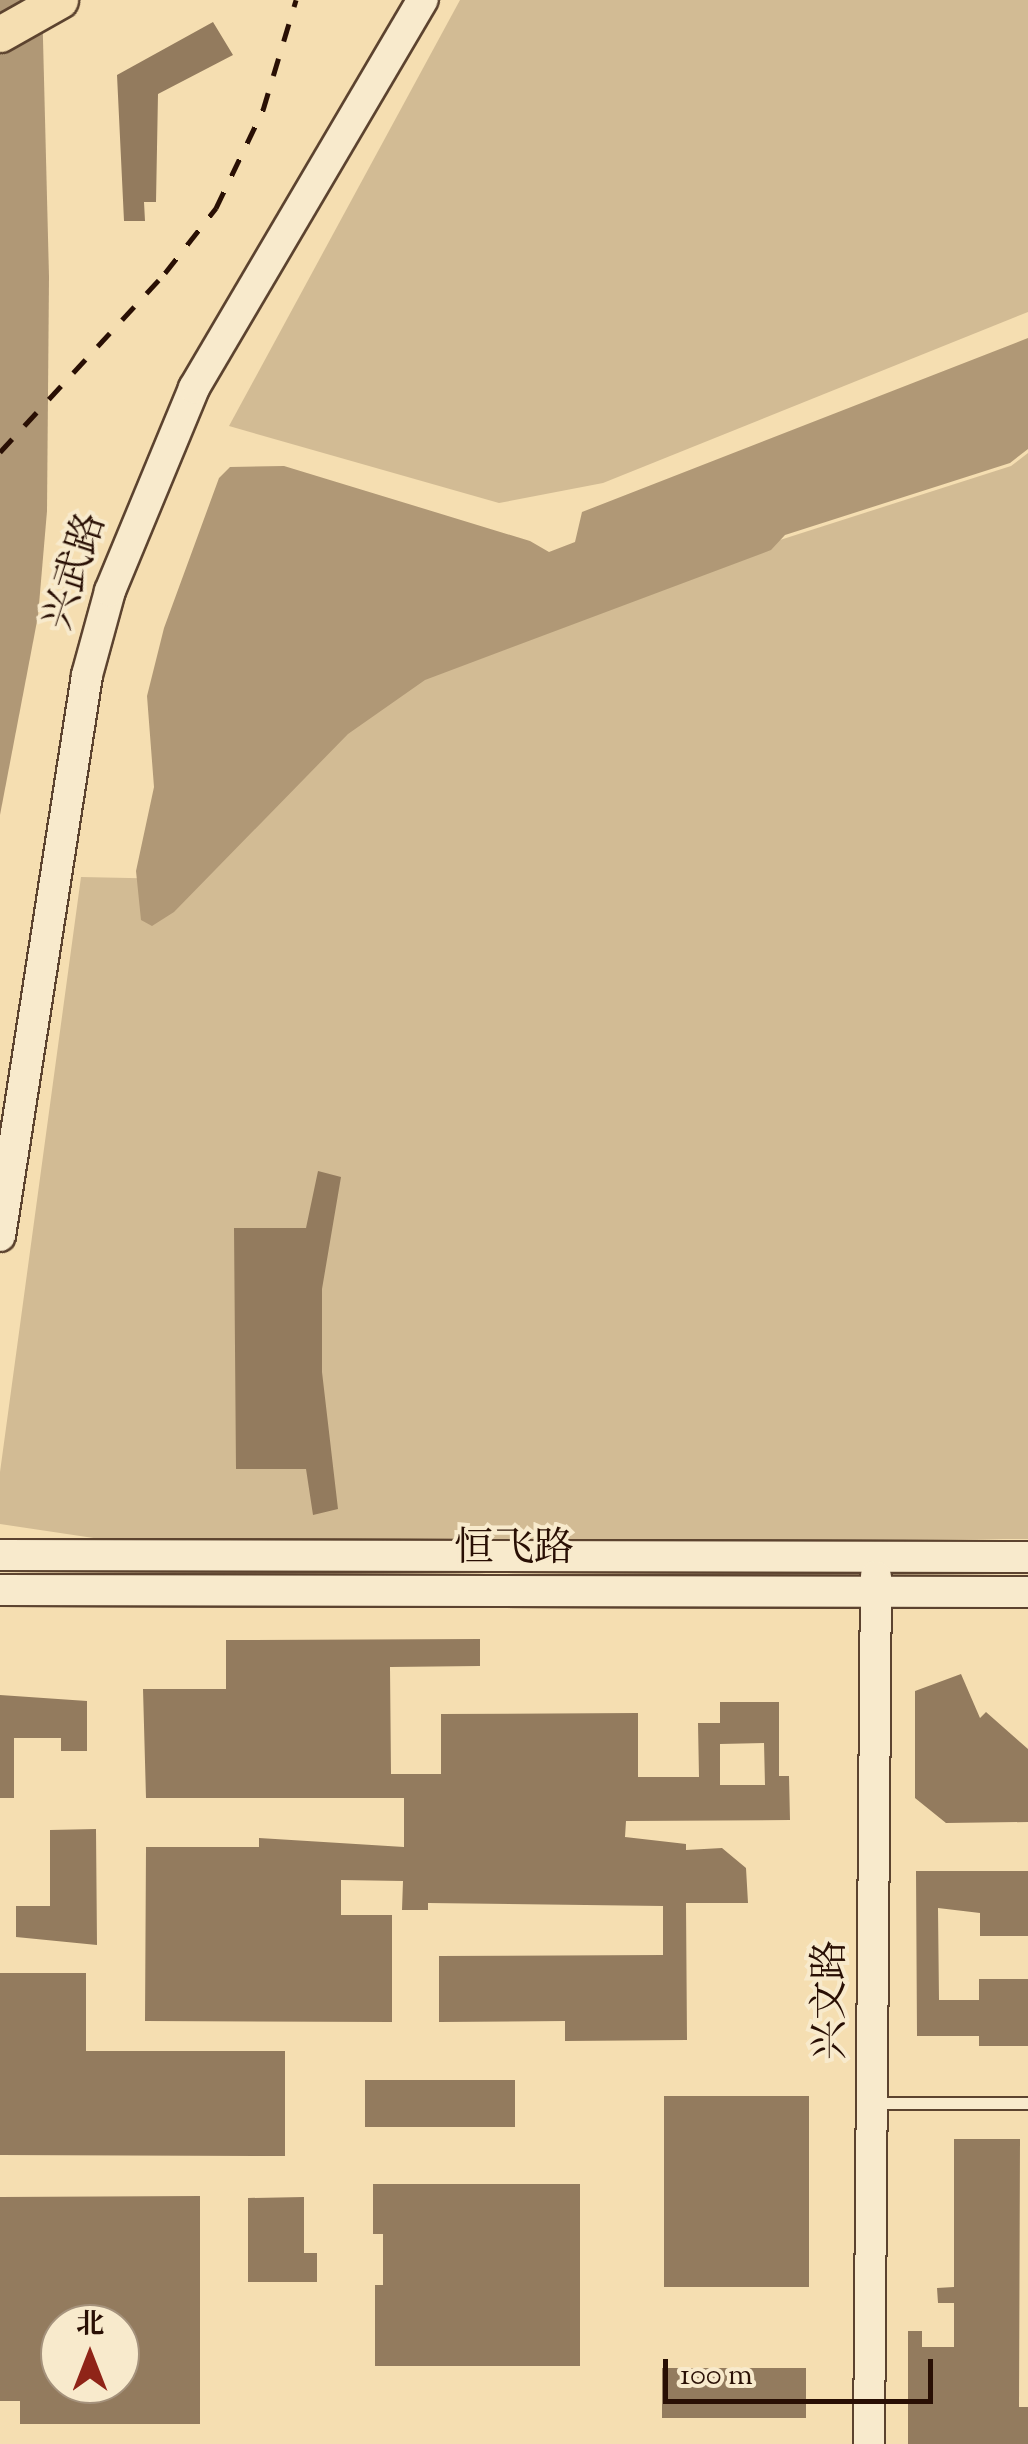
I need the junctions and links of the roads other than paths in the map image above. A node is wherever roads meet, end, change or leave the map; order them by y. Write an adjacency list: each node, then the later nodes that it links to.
1 (60, 0): 3 (main road)
2 (423, 0): 4 (street, 兴武路)
3 (0, 34)
4 (0, 1236)
5 (0, 1555): 7 (street, 恒飞路)
6 (1028, 1557): 7 (street, 恒飞路)
7 (877, 1558): 9 (street, 兴文路)
8 (0, 1590): 9 (street, 恒飞路)
9 (876, 1592): 10 (street, 恒飞路); 11 (street, 兴文路)
10 (1028, 1592)
11 (872, 2103): 12 (lane); 13 (street, 兴文路)
12 (1028, 2103)
13 (869, 2444)

